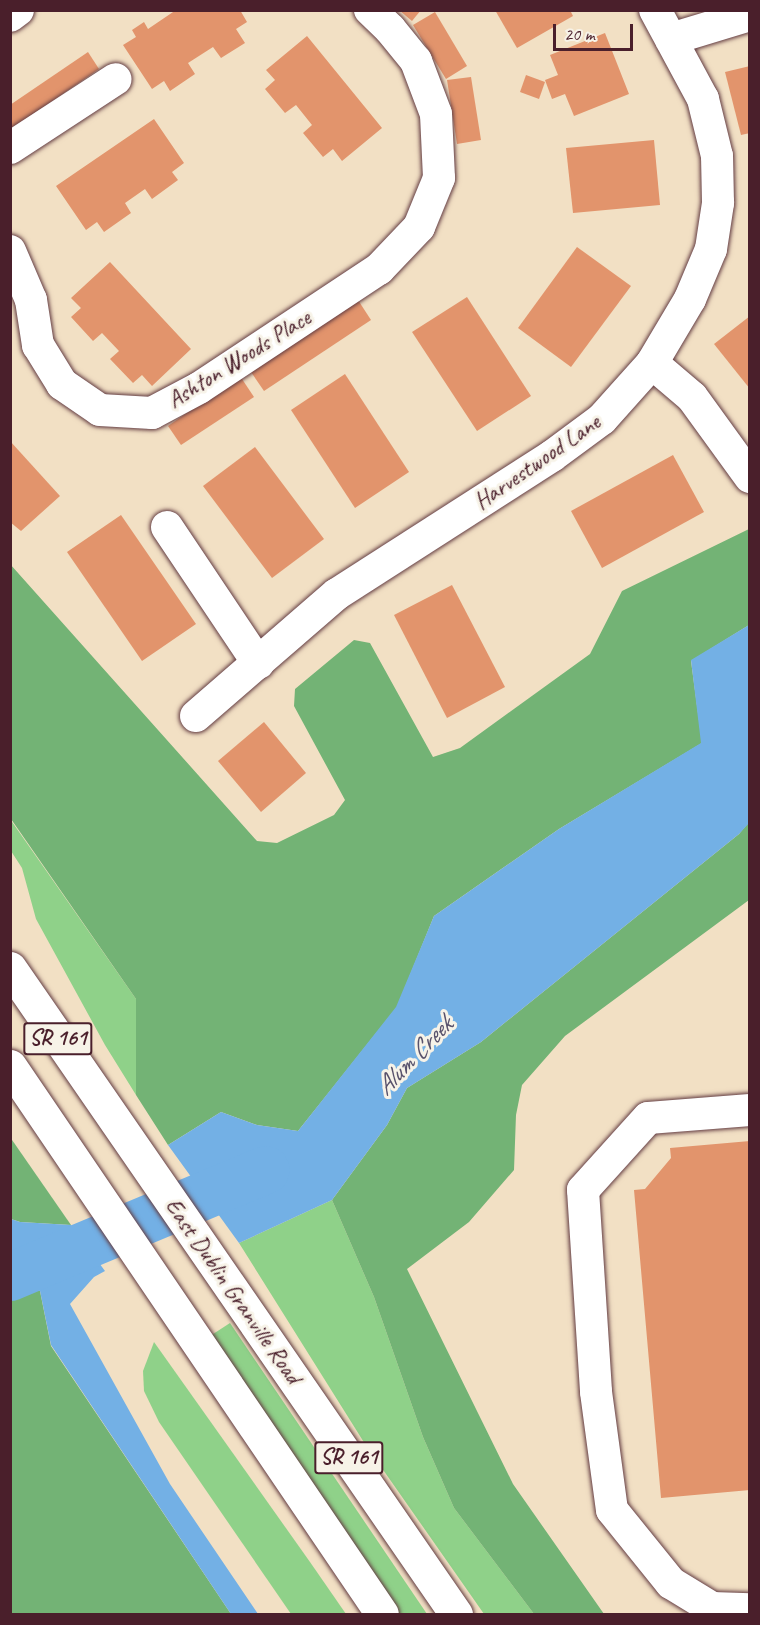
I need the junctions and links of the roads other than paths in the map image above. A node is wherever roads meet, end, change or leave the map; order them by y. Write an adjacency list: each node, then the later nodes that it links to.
1 (18, 10): 5 (street)
2 (370, 10): 9 (street, Ashton Woods Place)
3 (655, 10): 6 (street, Harvestwood Lane)
4 (750, 15): 6 (street)
5 (10, 16)
6 (671, 39): 10 (street, Harvestwood Lane)
7 (116, 79): 8 (street)
8 (10, 148)
9 (10, 251)
10 (652, 363): 11 (street); 13 (street, Harvestwood Lane)
11 (750, 477)
12 (167, 527): 13 (street)
13 (258, 663): 14 (street, Harvestwood Lane)
14 (196, 716)
15 (16, 985): 20 (main road, East Dublin Granville Road / SR 161)
16 (10, 1066): 19 (main road, SR 161)
17 (750, 1110): 18 (street)
18 (750, 1609)
19 (382, 1614)
20 (456, 1614)

